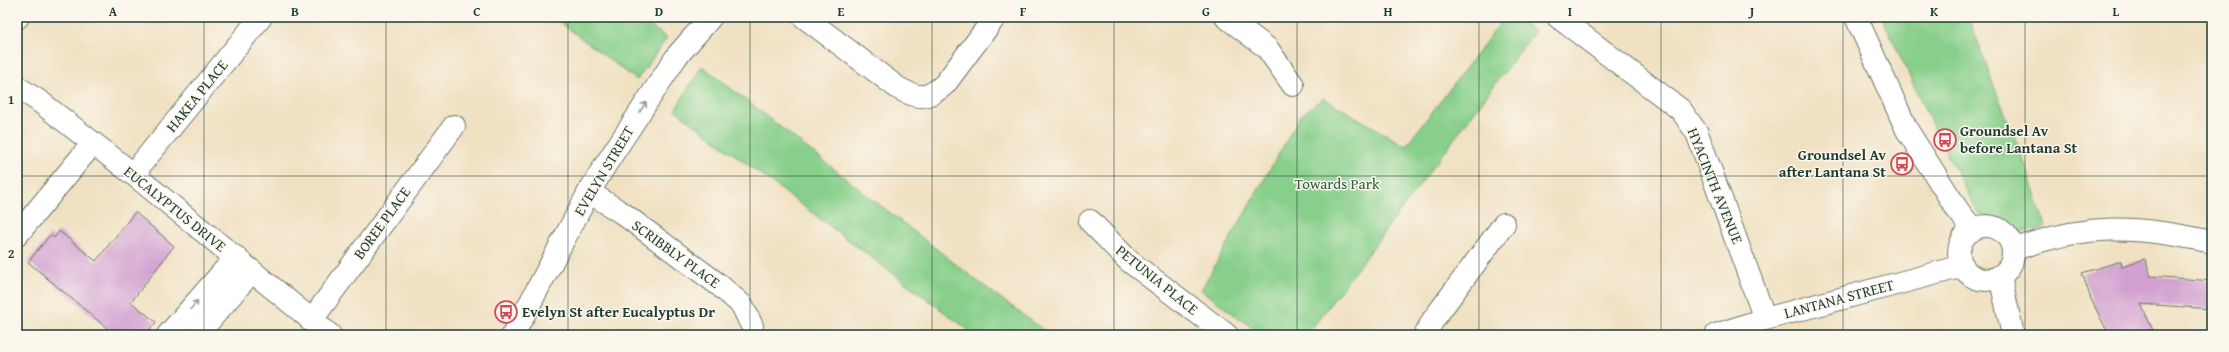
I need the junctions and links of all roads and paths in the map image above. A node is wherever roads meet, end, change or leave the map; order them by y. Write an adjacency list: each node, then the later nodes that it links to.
1 (261, 17): 13 (street, HAKEA PLACE)
2 (711, 17): 14 (street, EVELYN STREET, one-way to 2)
3 (720, 17): 14 (street, EVELYN STREET)
4 (804, 17): 5 (street)
5 (995, 17)
6 (1226, 17): 9 (street)
7 (1558, 17): 25 (street, HYACINTH AVENUE)
8 (1856, 17): 17 (street)
9 (1293, 85)
10 (17, 87): 12 (street, EUCALYPTUS DRIVE)
11 (454, 126): 26 (street, BOREE PLACE)
12 (93, 143): 13 (street, EUCALYPTUS DRIVE); 18 (street)
13 (133, 174): 21 (street, EUCALYPTUS DRIVE)
14 (594, 195): 27 (street, SCRIBBLY PLACE); 31 (street, EVELYN STREET); 32 (street, EVELYN STREET)
15 (1090, 221): 33 (street, PETUNIA PLACE)
16 (1504, 224): 34 (street)
17 (1973, 230): 20 (street); 22 (street)
18 (17, 235)
19 (2212, 242): 20 (street)
20 (2013, 250): 24 (street)
21 (236, 257): 23 (street, EUCALYPTUS DRIVE); 28 (street, one-way to 21)
22 (1963, 266): 24 (street); 25 (street, LANTANA STREET)
23 (252, 271): 26 (street, EUCALYPTUS DRIVE); 29 (street)
24 (2000, 276): 36 (street)
25 (1765, 319): 35 (street, LANTANA STREET)
26 (311, 321): 30 (street, EUCALYPTUS DRIVE)
27 (752, 326)
28 (168, 335)
29 (197, 335)
30 (330, 335)
31 (512, 335)
32 (525, 335)
33 (1227, 335)
34 (1425, 335)
35 (1716, 335)
36 (2013, 335)

